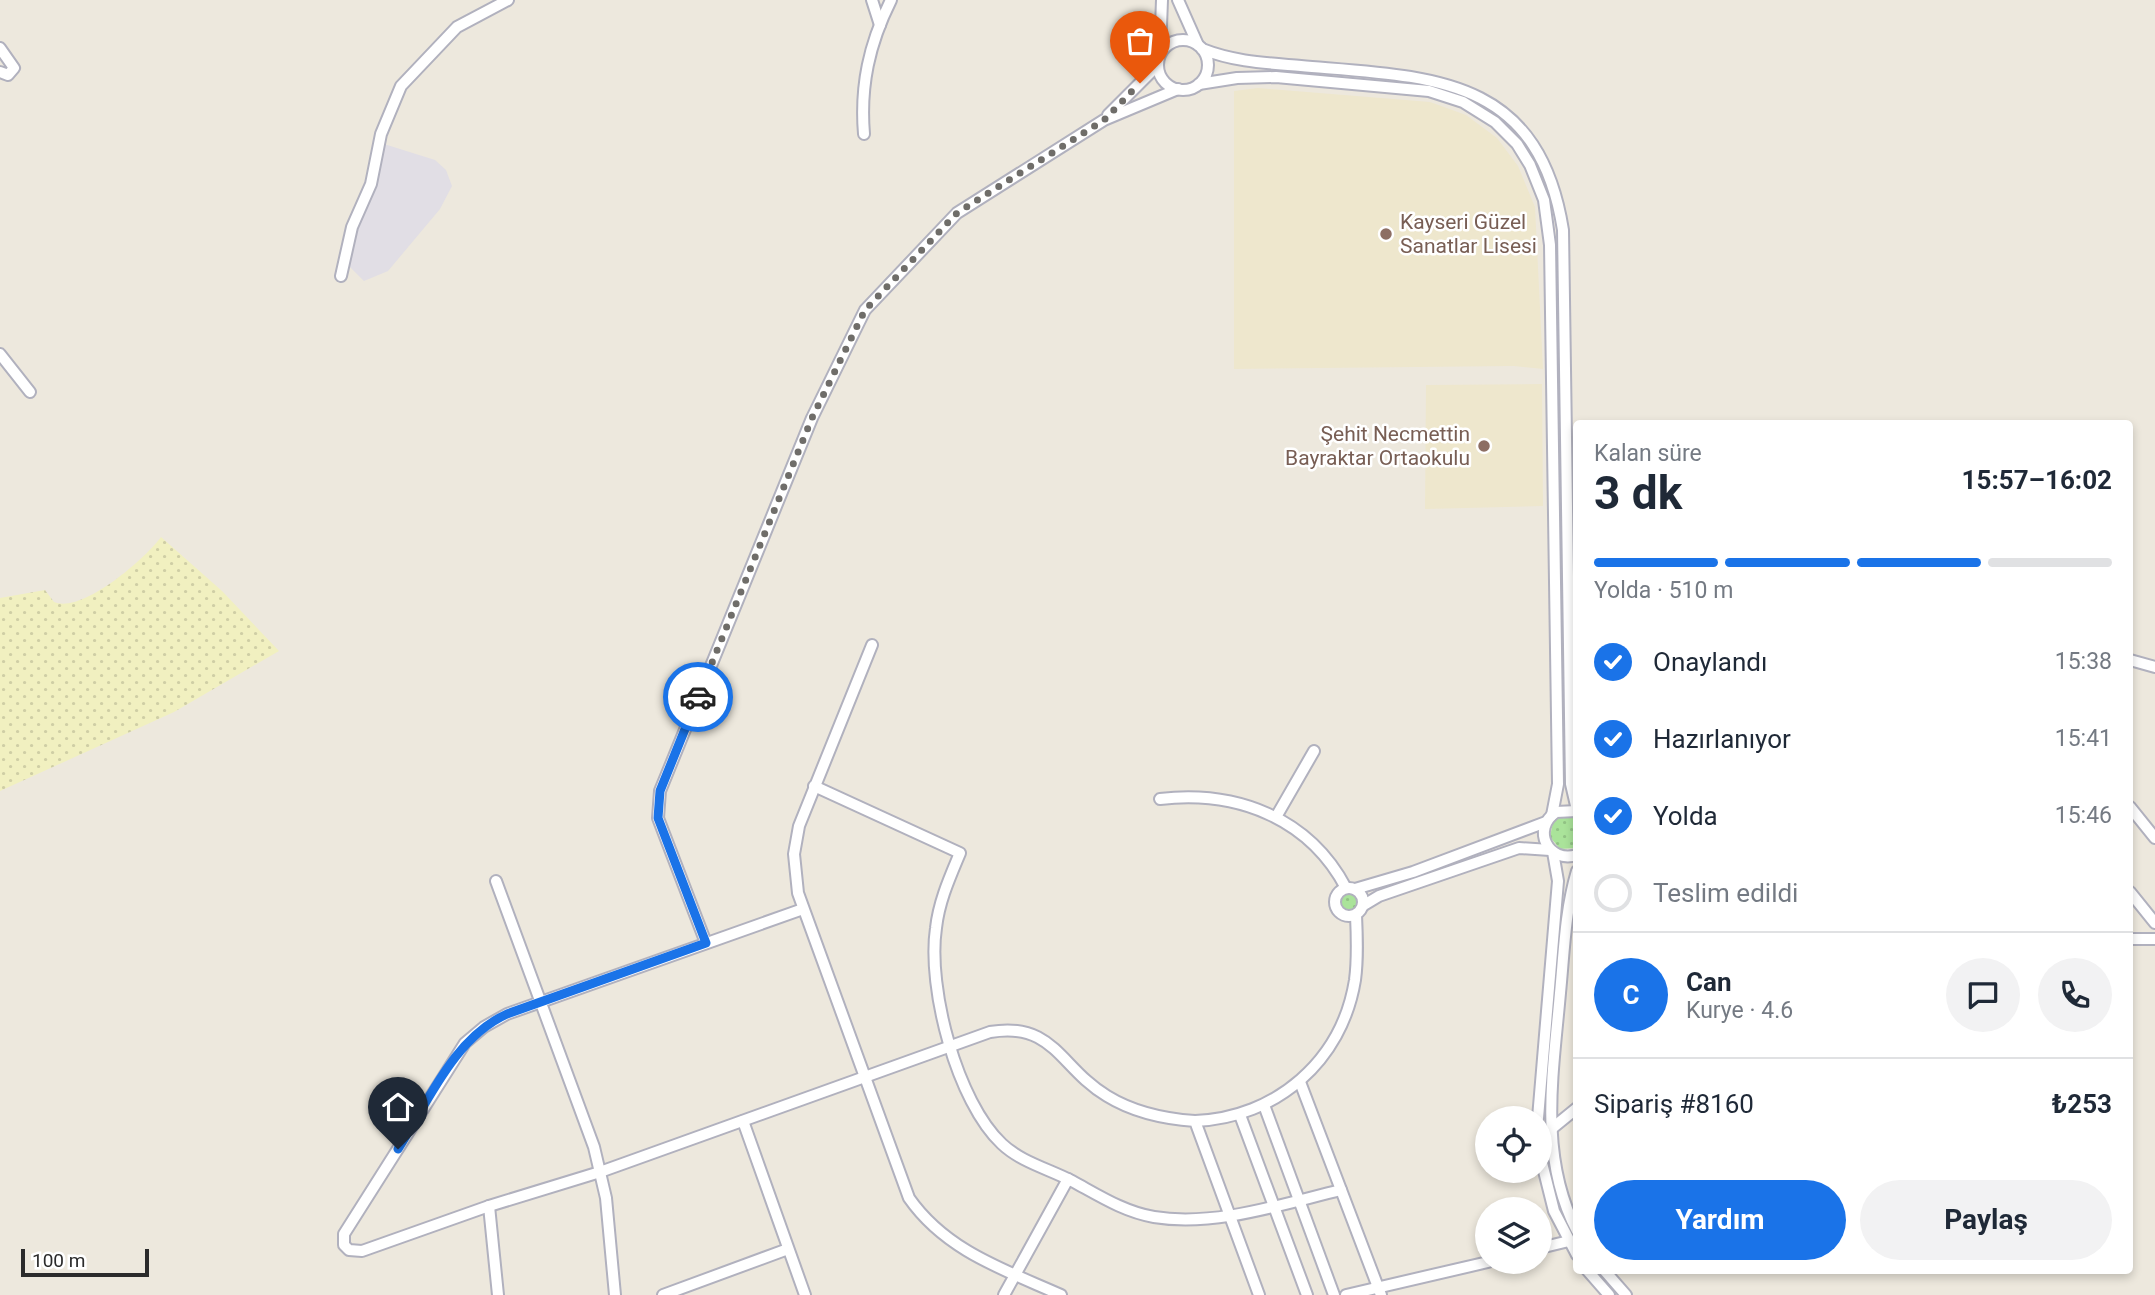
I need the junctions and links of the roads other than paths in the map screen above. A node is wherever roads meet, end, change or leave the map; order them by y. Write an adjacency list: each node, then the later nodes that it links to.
1 (509, 0): 15 (street)
2 (872, 0): 6 (street)
3 (891, 0): 6 (street)
4 (1162, 0): 9 (street)
5 (1178, 0): 7 (street)
6 (880, 25): 14 (street)
7 (1200, 47): 9 (street); 11 (street); 22 (street)
8 (0, 48): 10 (street)
9 (1159, 60): 12 (street); 13 (street)
10 (0, 72)
11 (1199, 84): 12 (street); 28 (street)
12 (1178, 89): 13 (street)
13 (1104, 120): 41 (street)
14 (864, 134)
15 (341, 276)
16 (0, 354): 17 (street)
17 (30, 392)
18 (872, 645): 23 (street)
19 (2133, 661): 20 (street)
20 (2155, 667)
21 (1314, 751): 27 (street)
22 (1573, 784)
23 (814, 786): 36 (street); 43 (street)
24 (1160, 799): 27 (street)
25 (1573, 810): 28 (street)
26 (2133, 811): 29 (street)
27 (1276, 817): 33 (street)
28 (1549, 818): 30 (street); 33 (street)
29 (2155, 838)
30 (1551, 851): 31 (street); 37 (street); 47 (street)
31 (1573, 856)
32 (496, 881): 42 (street)
33 (1351, 888): 37 (street); 37 (street)
34 (1573, 890): 48 (street)
35 (2133, 896): 38 (street)
36 (803, 909): 41 (street); 44 (street)
37 (1360, 910): 45 (street)
38 (2155, 923)
39 (2155, 939): 40 (street)
40 (2133, 940)
41 (706, 943): 42 (street)
42 (543, 1002): 55 (street); 60 (street)
43 (952, 1046): 44 (street); 52 (street); 56 (street)
44 (865, 1076): 51 (street); 69 (street)
45 (1300, 1082): 46 (street); 58 (street)
46 (1264, 1105): 50 (street); 59 (street)
47 (1539, 1106)
48 (1552, 1106)
49 (1573, 1111): 53 (street)
50 (1240, 1115): 52 (street); 61 (street)
51 (743, 1121): 55 (street); 67 (street)
52 (1195, 1121): 62 (street)
53 (1552, 1128)
54 (1552, 1143): 63 (street)
55 (600, 1172): 60 (street); 74 (street)
56 (1068, 1179): 62 (street); 69 (street)
57 (1546, 1183): 64 (street)
58 (1341, 1190): 59 (street); 72 (street)
59 (1299, 1200): 61 (street); 81 (street)
60 (489, 1206): 73 (street)
61 (1274, 1206): 62 (street); 80 (street)
62 (1229, 1215): 79 (street)
63 (1573, 1221)
64 (1569, 1241): 65 (street); 66 (street)
65 (1552, 1245)
66 (1573, 1248)
67 (788, 1249): 75 (street); 76 (street)
68 (1475, 1266): 72 (street)
69 (1015, 1274): 77 (street); 78 (street)
70 (1591, 1274): 83 (street)
71 (1608, 1274): 84 (street)
72 (1380, 1292): 82 (street)
73 (498, 1295)
74 (615, 1295)
75 (663, 1295)
76 (804, 1295)
77 (1004, 1295)
78 (1061, 1295)
79 (1259, 1295)
80 (1307, 1295)
81 (1335, 1295)
82 (1346, 1295)
83 (1609, 1295)
84 (1626, 1295)

